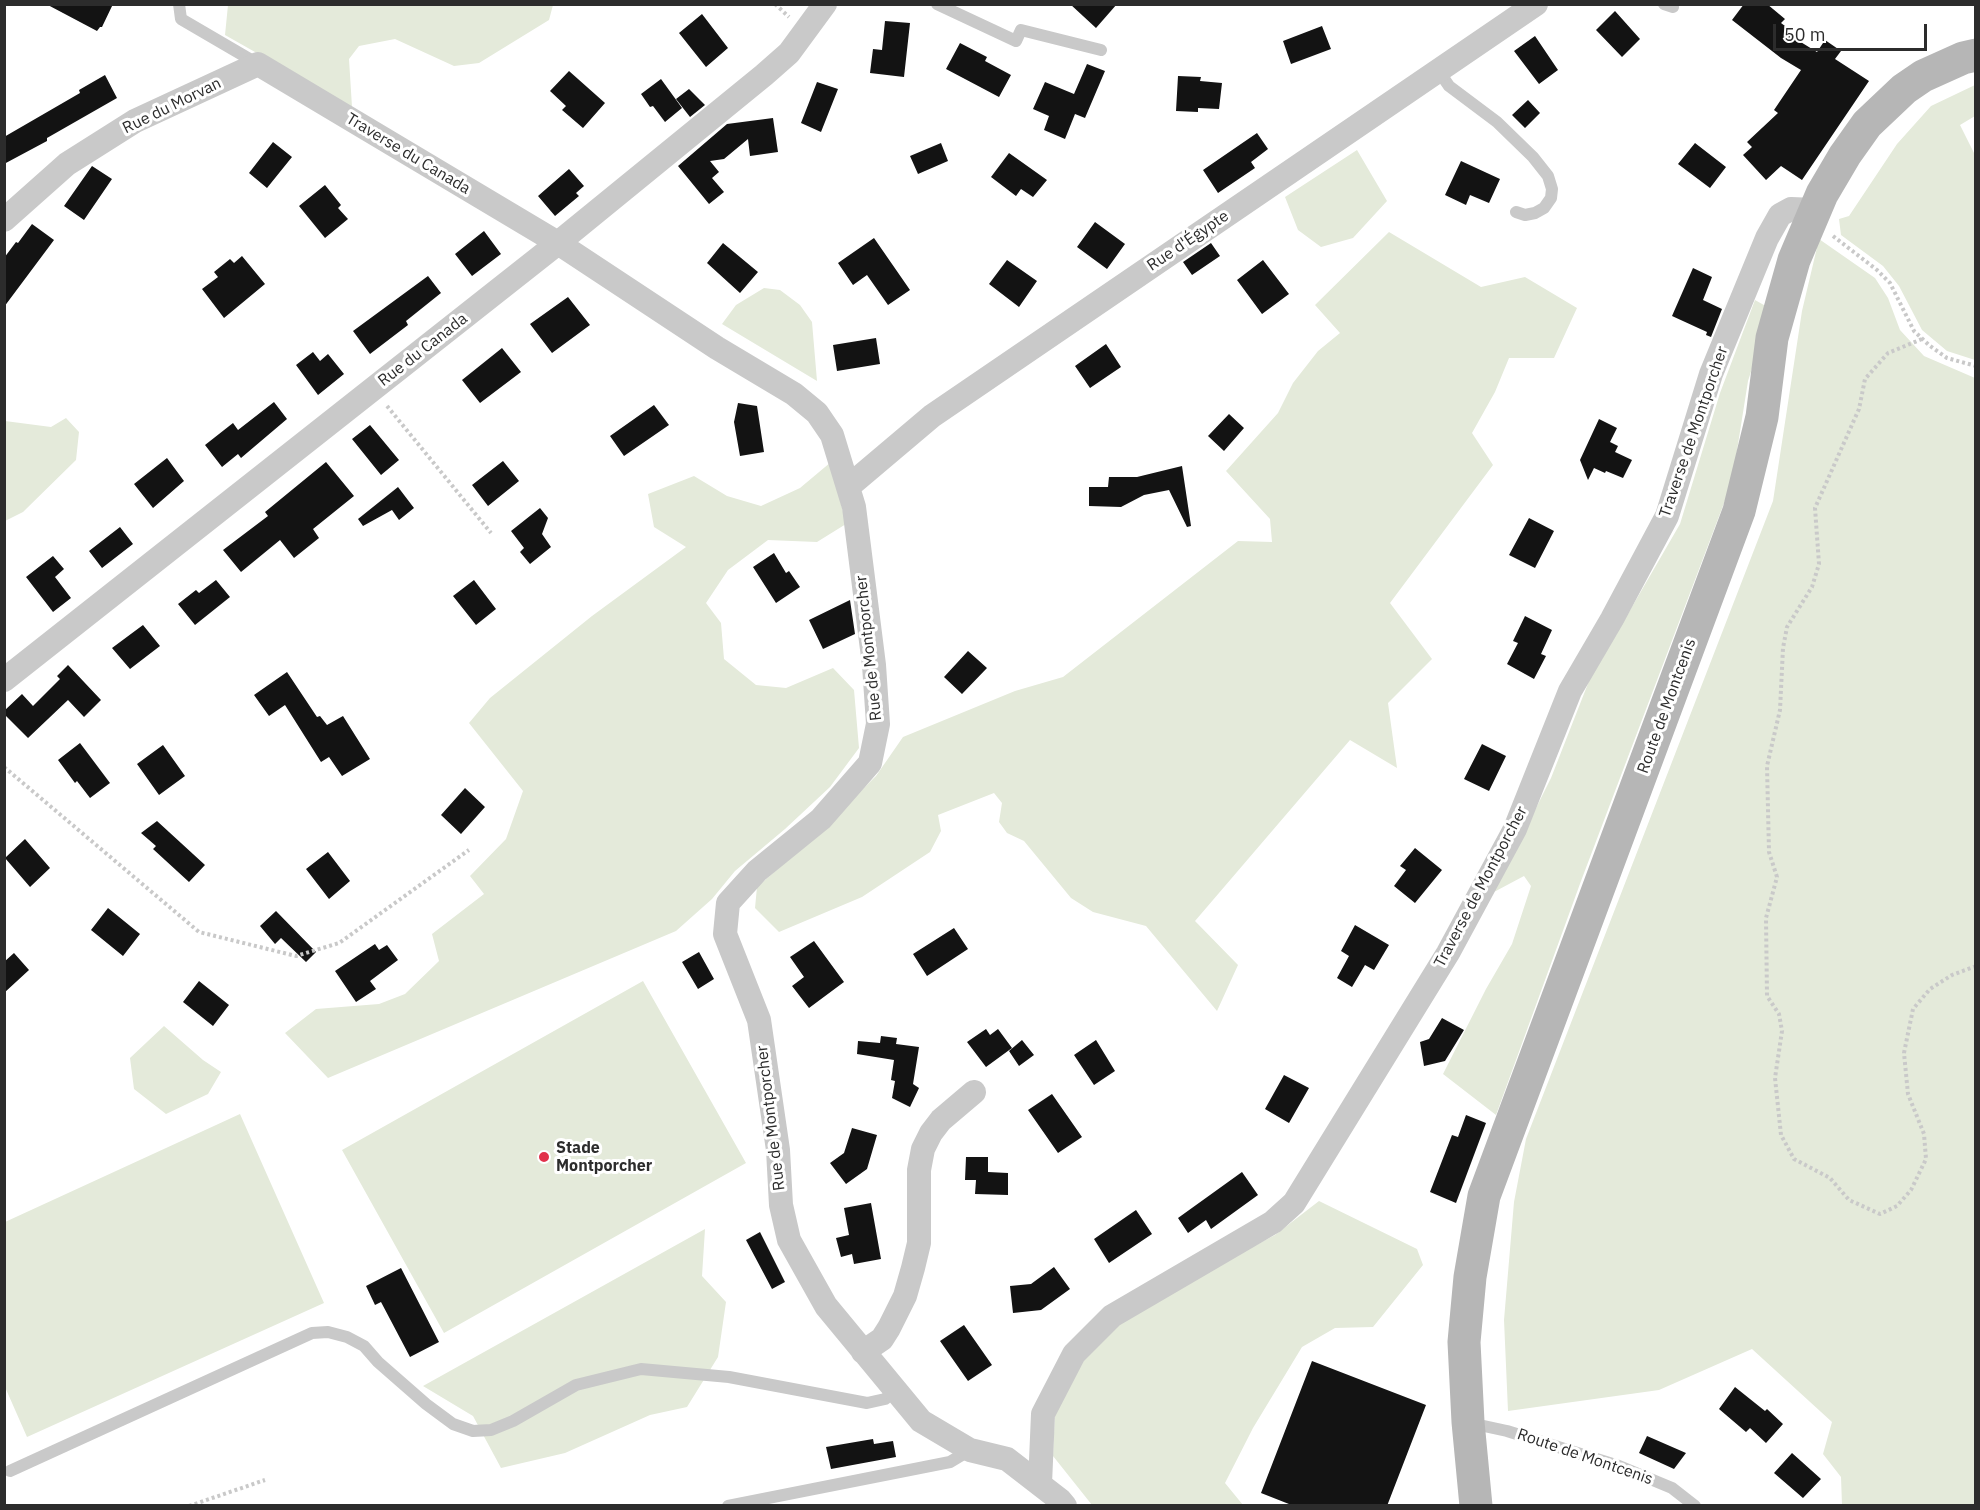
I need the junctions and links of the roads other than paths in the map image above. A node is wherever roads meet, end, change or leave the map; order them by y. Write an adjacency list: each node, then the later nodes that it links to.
1 (179, 4): 7 (lane)
2 (825, 4): 12 (street, Rue du Canada)
3 (937, 4): 5 (lane)
4 (1536, 4): 8 (street, Rue d'Égypte)
5 (1101, 50)
6 (1976, 56): 10 (main road, Route de Montcenis)
7 (258, 64): 11 (street, Rue du Morvan); 12 (street, Traverse du Canada)
8 (1438, 70): 9 (lane); 13 (street, Rue d'Égypte)
9 (1516, 212)
10 (1823, 219): 18 (main road, Route de Montcenis); 21 (street, Traverse de Montporcher)
11 (4, 220)
12 (558, 243): 13 (street, Rue de Montporcher); 14 (street, Rue du Canada)
13 (848, 486): 16 (street, Rue de Montporcher)
14 (4, 680)
15 (974, 1092): 16 (street)
16 (863, 1352): 17 (street, Rue de Montporcher)
17 (895, 1391): 19 (street, Rue de Montporcher); 20 (lane)
18 (1468, 1422): 24 (main road, Route de Montcenis); 25 (lane, Route de Montcenis)
19 (970, 1450): 21 (street, Rue de Montporcher); 22 (lane)
20 (10, 1471)
21 (1040, 1484): 23 (street, Rue de Montporcher)
22 (728, 1506)
23 (1065, 1506)
24 (1476, 1506)
25 (1695, 1506)

